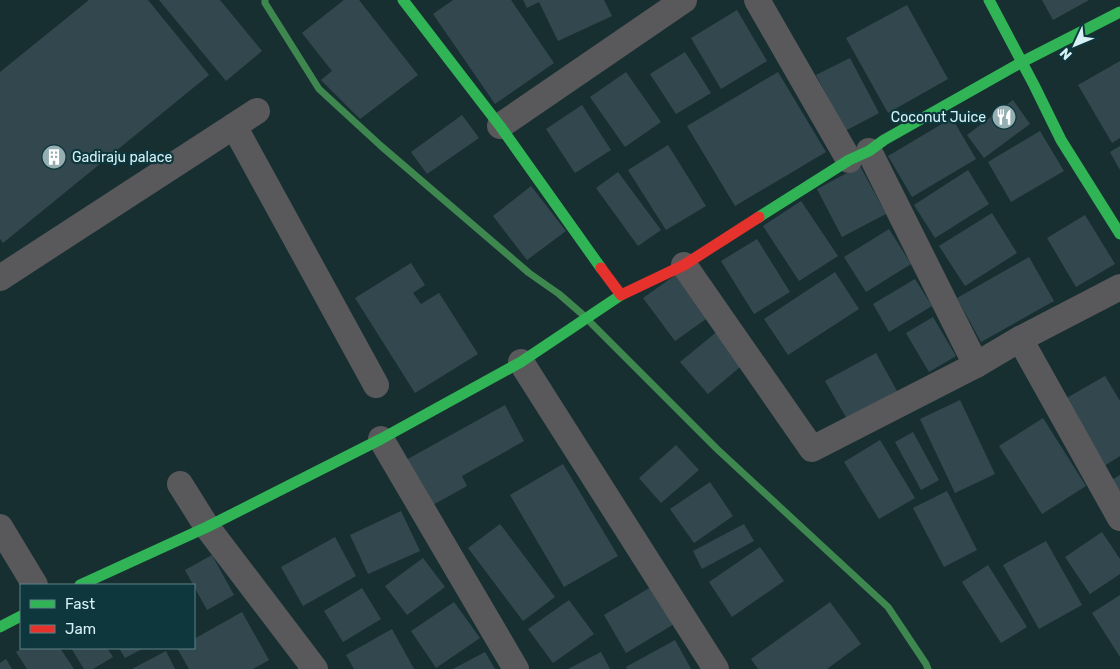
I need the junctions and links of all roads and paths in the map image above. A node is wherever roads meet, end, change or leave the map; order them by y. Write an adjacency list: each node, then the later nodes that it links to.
1 (403, 0): 9 (street)
2 (684, 0): 9 (street)
3 (757, 0): 10 (street)
4 (989, 0): 6 (street)
5 (1120, 12): 6 (street)
6 (1022, 62): 10 (street); 11 (street)
7 (257, 111): 8 (street)
8 (234, 126): 13 (street); 19 (street)
9 (500, 126): 15 (street)
10 (859, 156): 12 (street); 18 (street)
11 (1120, 234)
12 (684, 265): 15 (street); 18 (street)
13 (0, 278)
14 (1120, 287): 16 (street)
15 (621, 295): 17 (street)
16 (1020, 339): 18 (street); 22 (street)
17 (531, 354): 20 (street); 31 (street)
18 (976, 365)
19 (376, 385)
20 (380, 439): 24 (street); 30 (street)
21 (180, 484): 24 (street)
22 (1120, 518)
23 (0, 527): 25 (street)
24 (208, 527): 26 (street); 29 (street)
25 (34, 584)
26 (82, 584)
27 (20, 617): 28 (street)
28 (0, 627)
29 (315, 669)
30 (516, 669)
31 (716, 669)

